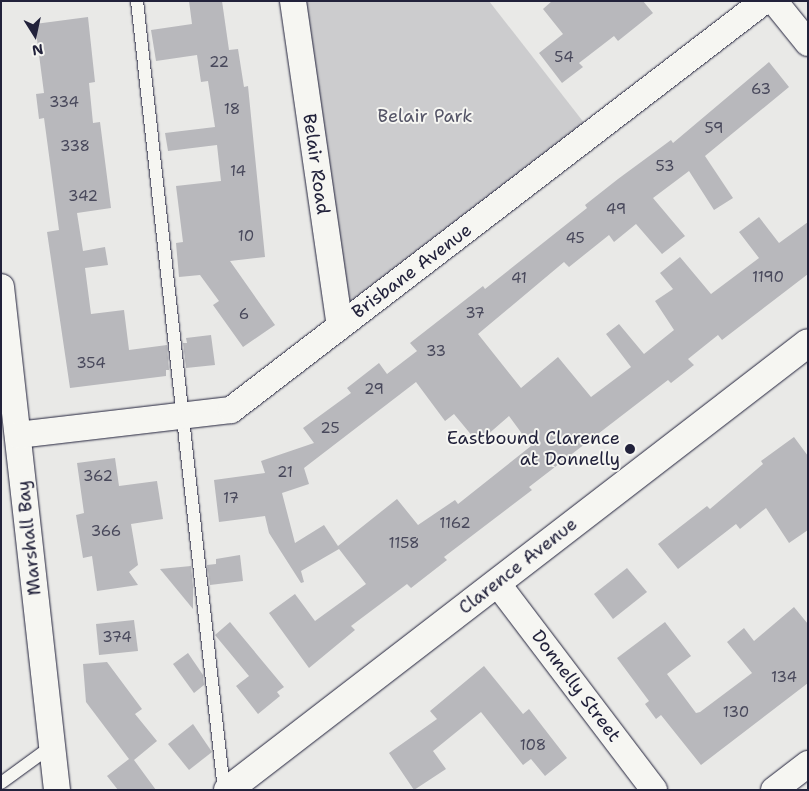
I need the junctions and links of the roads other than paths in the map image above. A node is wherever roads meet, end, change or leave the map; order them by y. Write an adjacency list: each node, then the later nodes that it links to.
1 (137, 1): 9 (lane)
2 (293, 1): 7 (street, Belair Road)
3 (764, 1): 7 (street, Brisbane Avenue)
4 (774, 1): 5 (street)
5 (808, 43)
6 (1, 287): 10 (street, Marshall Bay)
7 (340, 326): 9 (street, Brisbane Avenue)
8 (808, 343): 11 (street, Clarence Avenue)
9 (184, 417): 10 (street, Brisbane Avenue); 16 (lane)
10 (18, 435): 12 (street, Marshall Bay)
11 (497, 583): 17 (street, Clarence Avenue); 18 (street, Donnelly Street)
12 (52, 746): 14 (lane); 15 (street, Marshall Bay)
13 (808, 764): 19 (street)
14 (1, 783)
15 (57, 790)
16 (224, 790)
17 (228, 790)
18 (654, 790)
19 (774, 790)

